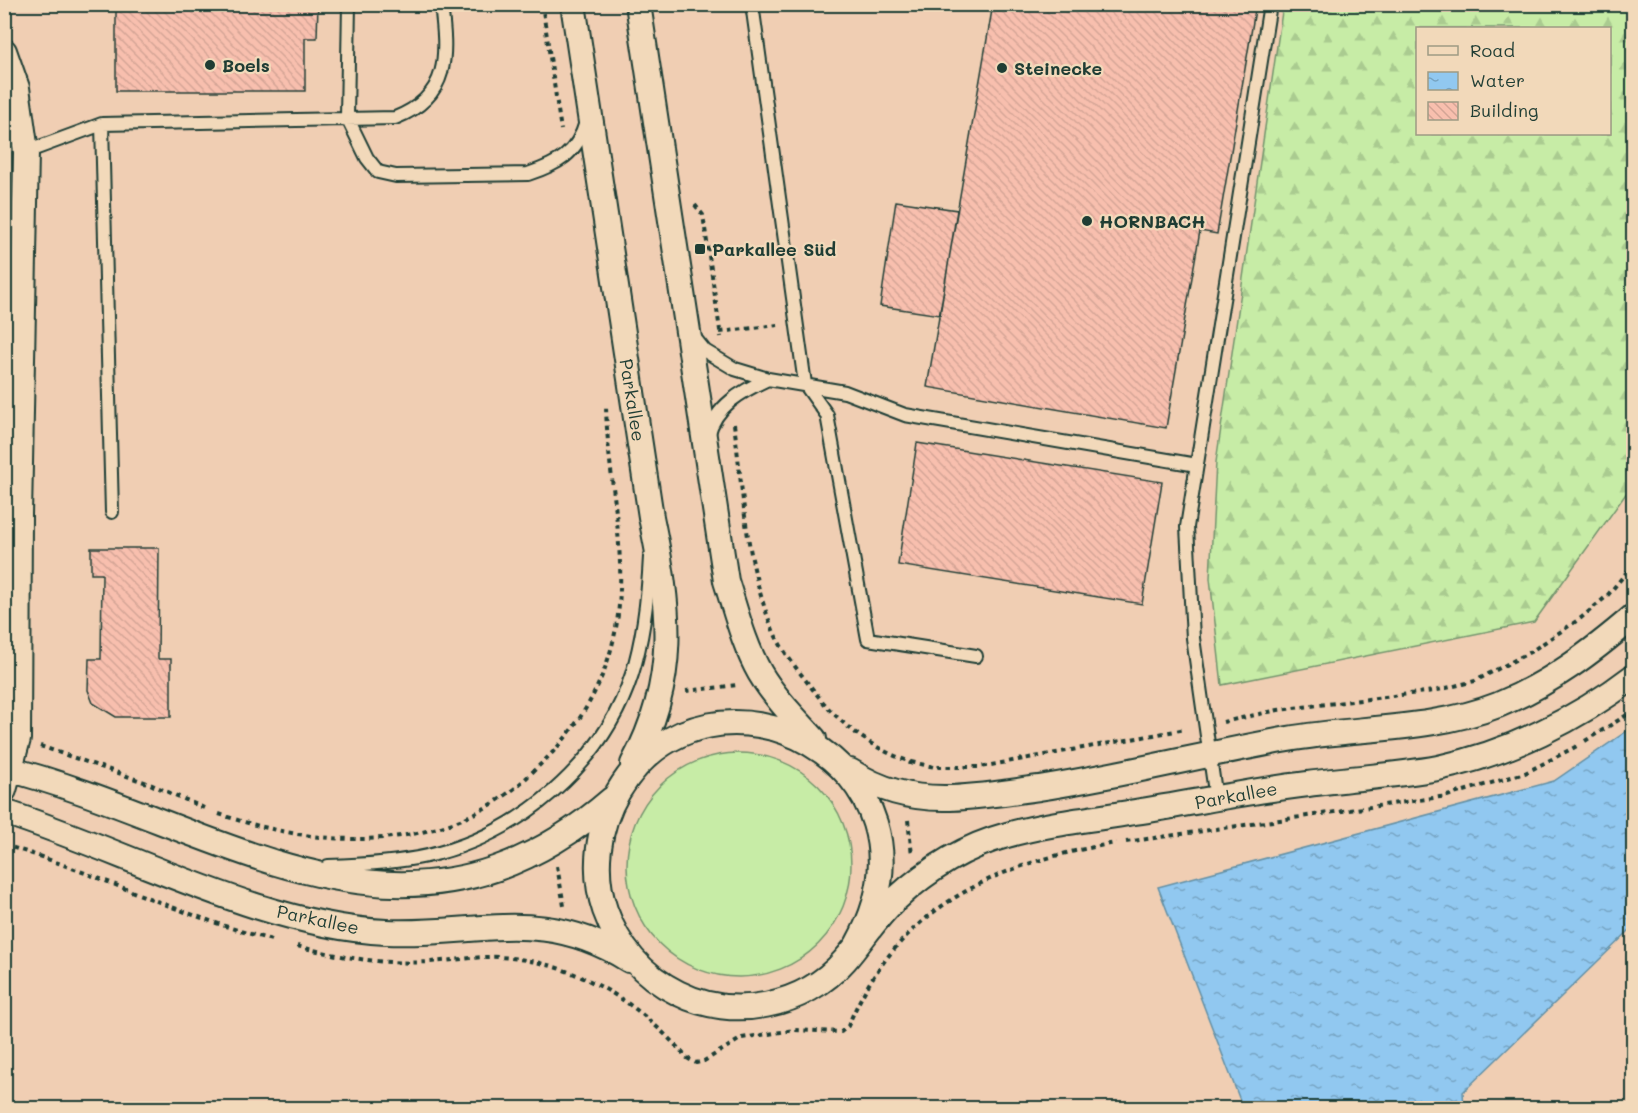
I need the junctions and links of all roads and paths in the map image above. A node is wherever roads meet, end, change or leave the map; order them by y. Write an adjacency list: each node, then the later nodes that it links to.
1 (349, 4): 10 (lane)
2 (441, 4): 10 (lane)
3 (542, 4): 13 (path)
4 (573, 4): 9 (street, Parkallee)
5 (638, 4): 16 (street, Parkallee)
6 (752, 4): 15 (lane)
7 (1270, 4): 24 (lane)
8 (4, 51): 12 (street)
9 (587, 99): 13 (lane); 26 (street, Parkallee)
10 (347, 117): 11 (lane); 13 (lane)
11 (102, 124): 12 (lane); 25 (lane)
12 (26, 152): 37 (street)
13 (565, 157)
14 (692, 201): 17 (path)
15 (795, 323): 17 (path); 20 (lane)
16 (687, 329): 18 (lane); 23 (street, Parkallee)
17 (720, 332): 18 (path)
18 (727, 366): 19 (lane)
19 (768, 379): 20 (lane); 21 (lane)
20 (805, 384): 24 (lane); 29 (lane)
21 (731, 400): 23 (lane); 30 (path)
22 (606, 402): 31 (path)
23 (705, 449): 32 (street, Parkallee)
24 (1197, 465): 36 (lane)
25 (112, 512)
26 (651, 517): 33 (lane); 35 (street, Parkallee)
27 (1634, 563): 36 (path)
28 (1634, 616): 38 (street, Parkallee)
29 (976, 656)
30 (789, 657): 32 (path); 40 (path)
31 (607, 665): 33 (path); 47 (path)
32 (760, 673): 35 (path); 39 (street, Parkallee)
33 (631, 675): 49 (lane)
34 (1634, 675): 44 (street, Parkallee)
35 (662, 688): 42 (street, Parkallee)
36 (1204, 726): 38 (lane); 40 (path)
37 (18, 739): 41 (street); 45 (path)
38 (1208, 755): 43 (street, Parkallee); 44 (lane)
39 (834, 760): 42 (street, Parkallee); 43 (street, Parkallee); 53 (street, Parkallee)
40 (911, 762): 43 (path)
41 (7, 776): 49 (street, Parkallee)
42 (618, 791): 49 (street, Parkallee); 54 (street, Parkallee)
43 (906, 795): 50 (path)
44 (1216, 799): 50 (street, Parkallee)
45 (207, 809)
46 (4, 812): 54 (street, Parkallee)
47 (216, 812)
48 (4, 844): 51 (path)
49 (254, 857)
50 (924, 875): 52 (path); 53 (street, Parkallee)
51 (281, 942)
52 (292, 945)
53 (857, 945): 54 (street, Parkallee)
54 (639, 966)

